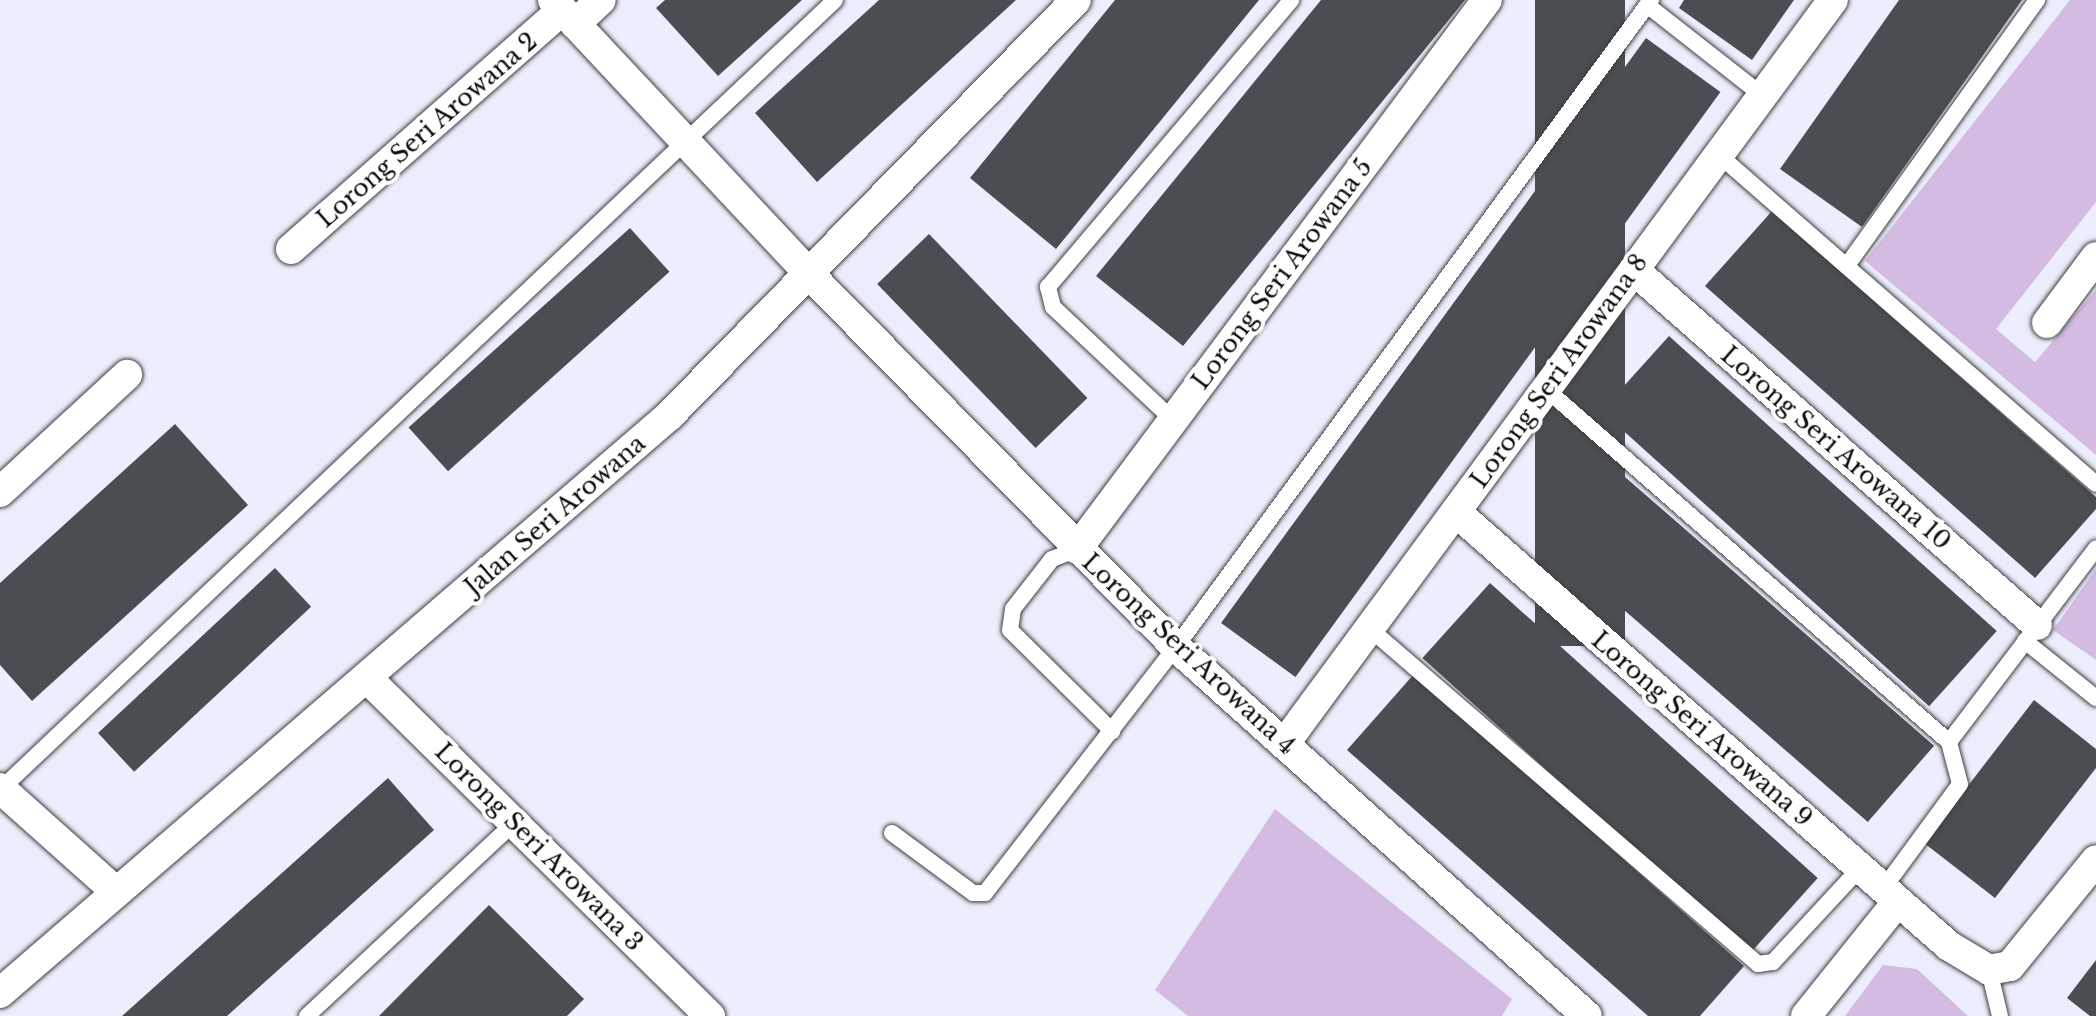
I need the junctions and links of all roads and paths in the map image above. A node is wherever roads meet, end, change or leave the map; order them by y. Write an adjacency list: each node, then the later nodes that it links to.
1 (601, 0): 9 (street, Lorong Seri Arowana 2)
2 (835, 0): 11 (lane)
3 (1076, 0): 17 (street, Jalan Seri Arowana)
4 (1291, 0): 21 (lane)
5 (1487, 0): 21 (street, Lorong Seri Arowana 5)
6 (1833, 0): 10 (street, Lorong Seri Arowana 8)
7 (2037, 0): 15 (lane)
8 (1649, 2): 10 (lane); 29 (lane)
9 (563, 11): 11 (street, Lorong Seri Arowana 4); 13 (street, Lorong Seri Arowana 2)
10 (1763, 96): 12 (street, Lorong Seri Arowana 8)
11 (684, 140): 17 (street, Lorong Seri Arowana 4); 35 (lane)
12 (1719, 155): 15 (lane); 16 (street, Lorong Seri Arowana 8)
13 (291, 249)
14 (2096, 257): 18 (street)
15 (1848, 264): 22 (lane)
16 (1634, 270): 20 (street, Lorong Seri Arowana 8); 28 (street, Lorong Seri Arowana 10)
17 (809, 274): 26 (street, Lorong Seri Arowana 4); 30 (street, Jalan Seri Arowana)
18 (2047, 323)
19 (127, 375): 23 (street)
20 (1546, 389): 24 (street, Lorong Seri Arowana 8); 33 (lane)
21 (1173, 420): 26 (street, Lorong Seri Arowana 5)
22 (2096, 484)
23 (0, 492)
24 (1456, 512): 27 (street, Lorong Seri Arowana 8); 39 (street, Lorong Seri Arowana 9)
25 (2096, 548): 28 (lane)
26 (1077, 549): 29 (street, Lorong Seri Arowana 4); 32 (lane)
27 (1369, 628): 34 (street, Lorong Seri Arowana 8); 39 (lane)
28 (2031, 633): 31 (lane); 33 (lane)
29 (1176, 647): 32 (lane); 34 (street, Lorong Seri Arowana 4)
30 (367, 678): 36 (street, Lorong Seri Arowana 3); 40 (street, Jalan Seri Arowana)
31 (2096, 698)
32 (1112, 731): 37 (lane)
33 (1949, 742): 41 (lane)
34 (1285, 743): 44 (street, Lorong Seri Arowana 4)
35 (1, 789): 40 (street)
36 (514, 823): 45 (lane); 46 (street, Lorong Seri Arowana 3)
37 (892, 833)
38 (2096, 860): 42 (street)
39 (1860, 868): 41 (street, Lorong Seri Arowana 9)
40 (115, 891): 43 (street, Jalan Seri Arowana)
41 (1890, 895): 42 (street, Lorong Seri Arowana 9); 47 (street)
42 (1989, 970): 48 (lane)
43 (0, 993)
44 (1571, 1011)
45 (307, 1016)
46 (710, 1016)
47 (1806, 1016)
48 (2000, 1016)

